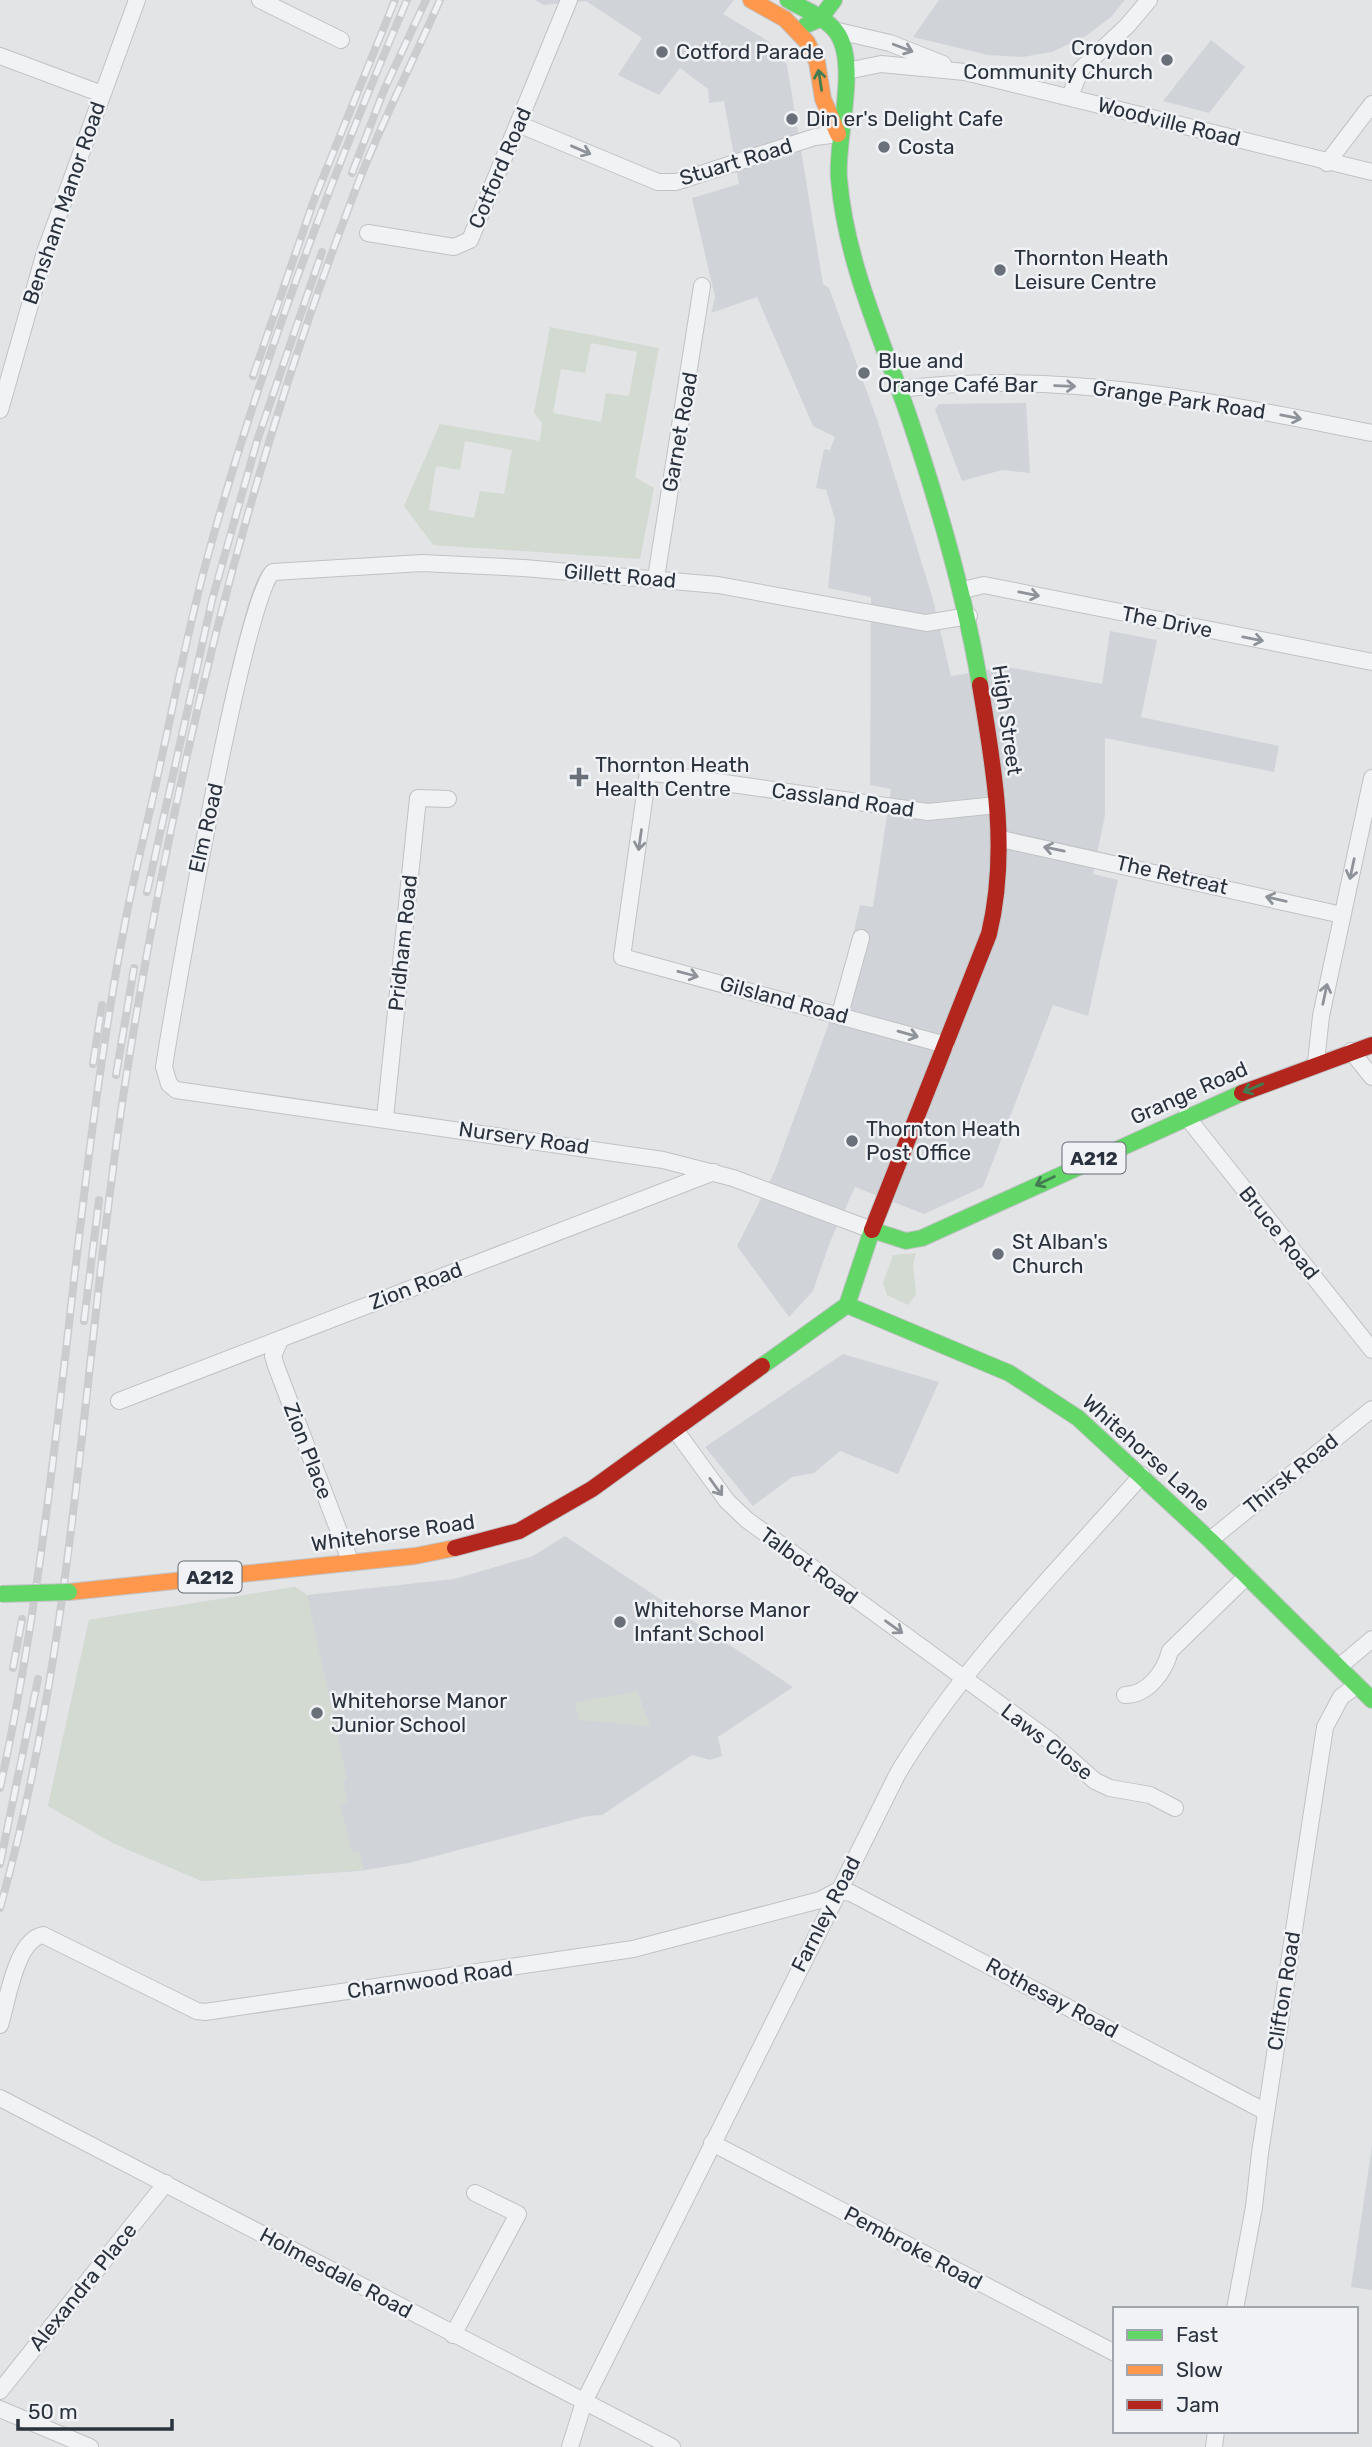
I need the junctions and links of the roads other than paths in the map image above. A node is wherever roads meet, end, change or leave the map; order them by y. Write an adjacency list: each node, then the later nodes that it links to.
1 (137, 0): 15 (street, Bensham Manor Road)
2 (260, 0): 11 (street)
3 (569, 0): 18 (street, Cotford Road)
4 (788, 0): 8 (main road)
5 (834, 0): 8 (main road)
6 (1149, 0): 16 (street)
7 (755, 1): 9 (main road)
8 (820, 19): 9 (main road); 10 (main road)
9 (797, 29): 19 (main road, High Street, one-way to 9)
10 (838, 31): 13 (main road, High Street); 14 (street, Woodville Road, one-way to 14)
11 (341, 40)
12 (0, 56): 15 (street)
13 (847, 71): 14 (street, Woodville Road); 19 (main road, High Street)
14 (965, 72): 16 (street, Woodville Road)
15 (102, 94): 24 (street, Bensham Manor Road)
16 (1070, 96): 20 (street, Woodville Road)
17 (1372, 104): 20 (street)
18 (519, 124): 19 (street, Stuart Road, one-way to 19); 22 (street, Cotford Road)
19 (838, 134): 25 (main road, High Street)
20 (1327, 163): 21 (street, Woodville Road)
21 (1372, 172)
22 (368, 233)
23 (702, 286): 29 (street, Garnet Road)
24 (6, 367): 26 (street, Bensham Manor Road)
25 (900, 389): 27 (street, Grange Park Road, one-way to 27); 30 (main road, High Street)
26 (0, 410)
27 (1372, 433)
28 (268, 575): 29 (street, Gillett Road); 46 (street, Elm Road)
29 (656, 578): 31 (street, Gillett Road)
30 (963, 590): 31 (main road, High Street); 32 (street, The Drive, one-way to 32)
31 (969, 617): 35 (main road, High Street)
32 (1372, 663)
33 (1372, 778): 37 (street, one-way to 37)
34 (448, 799): 48 (street, Pridham Road)
35 (998, 804): 36 (main road, High Street); 39 (street, Cassland Road, one-way to 39)
36 (1001, 839): 37 (street, The Retreat, one-way to 36); 41 (main road, High Street)
37 (1342, 915): 44 (street, one-way to 37)
38 (860, 937): 40 (street)
39 (622, 957): 40 (street, Gilsland Road, one-way to 40)
40 (840, 1014): 41 (street, Gilsland Road, one-way to 41)
41 (946, 1045): 50 (main road, High Street)
42 (1372, 1045): 43 (main road, Grange Road / A212)
43 (1351, 1051): 44 (main road, Grange Road / A212); 45 (street)
44 (1316, 1062): 47 (main road, Grange Road / A212, one-way to 47)
45 (1372, 1077)
46 (169, 1083): 48 (street, Nursery Road)
47 (1186, 1116): 50 (main road, Grange Road / A212, one-way to 50); 53 (street, Bruce Road)
48 (385, 1118): 49 (street, Nursery Road)
49 (714, 1172): 50 (street, Nursery Road); 52 (street, Zion Road)
50 (872, 1230): 51 (main road, High Street)
51 (846, 1305): 56 (main road, Whitehorse Road / A212); 57 (main road, Whitehorse Lane)
52 (280, 1340): 54 (street, Zion Road); 59 (street, Zion Place)
53 (1372, 1350)
54 (119, 1401)
55 (1372, 1409): 58 (street, Thirsk Road)
56 (676, 1431): 59 (main road, Whitehorse Road / A212); 64 (street, Talbot Road, one-way to 64)
57 (1142, 1475): 58 (main road, Whitehorse Lane); 64 (street, Farnley Road)
58 (1210, 1539): 60 (main road, Whitehorse Lane)
59 (351, 1563): 61 (main road, Whitehorse Road / A212, bridge)
60 (1247, 1576): 63 (main road, Whitehorse Lane); 66 (street)
61 (0, 1594)
62 (1372, 1639): 63 (street)
63 (1339, 1667): 65 (main road, Whitehorse Lane)
64 (964, 1678): 68 (street, Laws Close); 69 (street, Farnley Road)
65 (1357, 1685): 67 (main road, Whitehorse Lane); 72 (street, Clifton Road)
66 (1125, 1695)
67 (1372, 1700)
68 (1175, 1808)
69 (837, 1891): 70 (street, Charnwood Road); 72 (street, Rothesay Road); 73 (street, Farnley Road)
70 (0, 2025)
71 (0, 2098): 74 (street, Holmesdale Road)
72 (1266, 2112): 76 (street, Clifton Road)
73 (712, 2143): 78 (street, Pembroke Road); 80 (street, Farnley Road)
74 (166, 2183): 77 (street, Holmesdale Road); 79 (street, Alexandra Place)
75 (475, 2193): 77 (street)
76 (1235, 2307)
77 (453, 2335): 80 (street, Holmesdale Road)
78 (1113, 2352)
79 (0, 2391)
80 (584, 2402): 83 (street, Farnley Road); 84 (street, Holmesdale Road)
81 (0, 2409): 82 (street)
82 (90, 2447)
83 (570, 2447)
84 (672, 2447)

